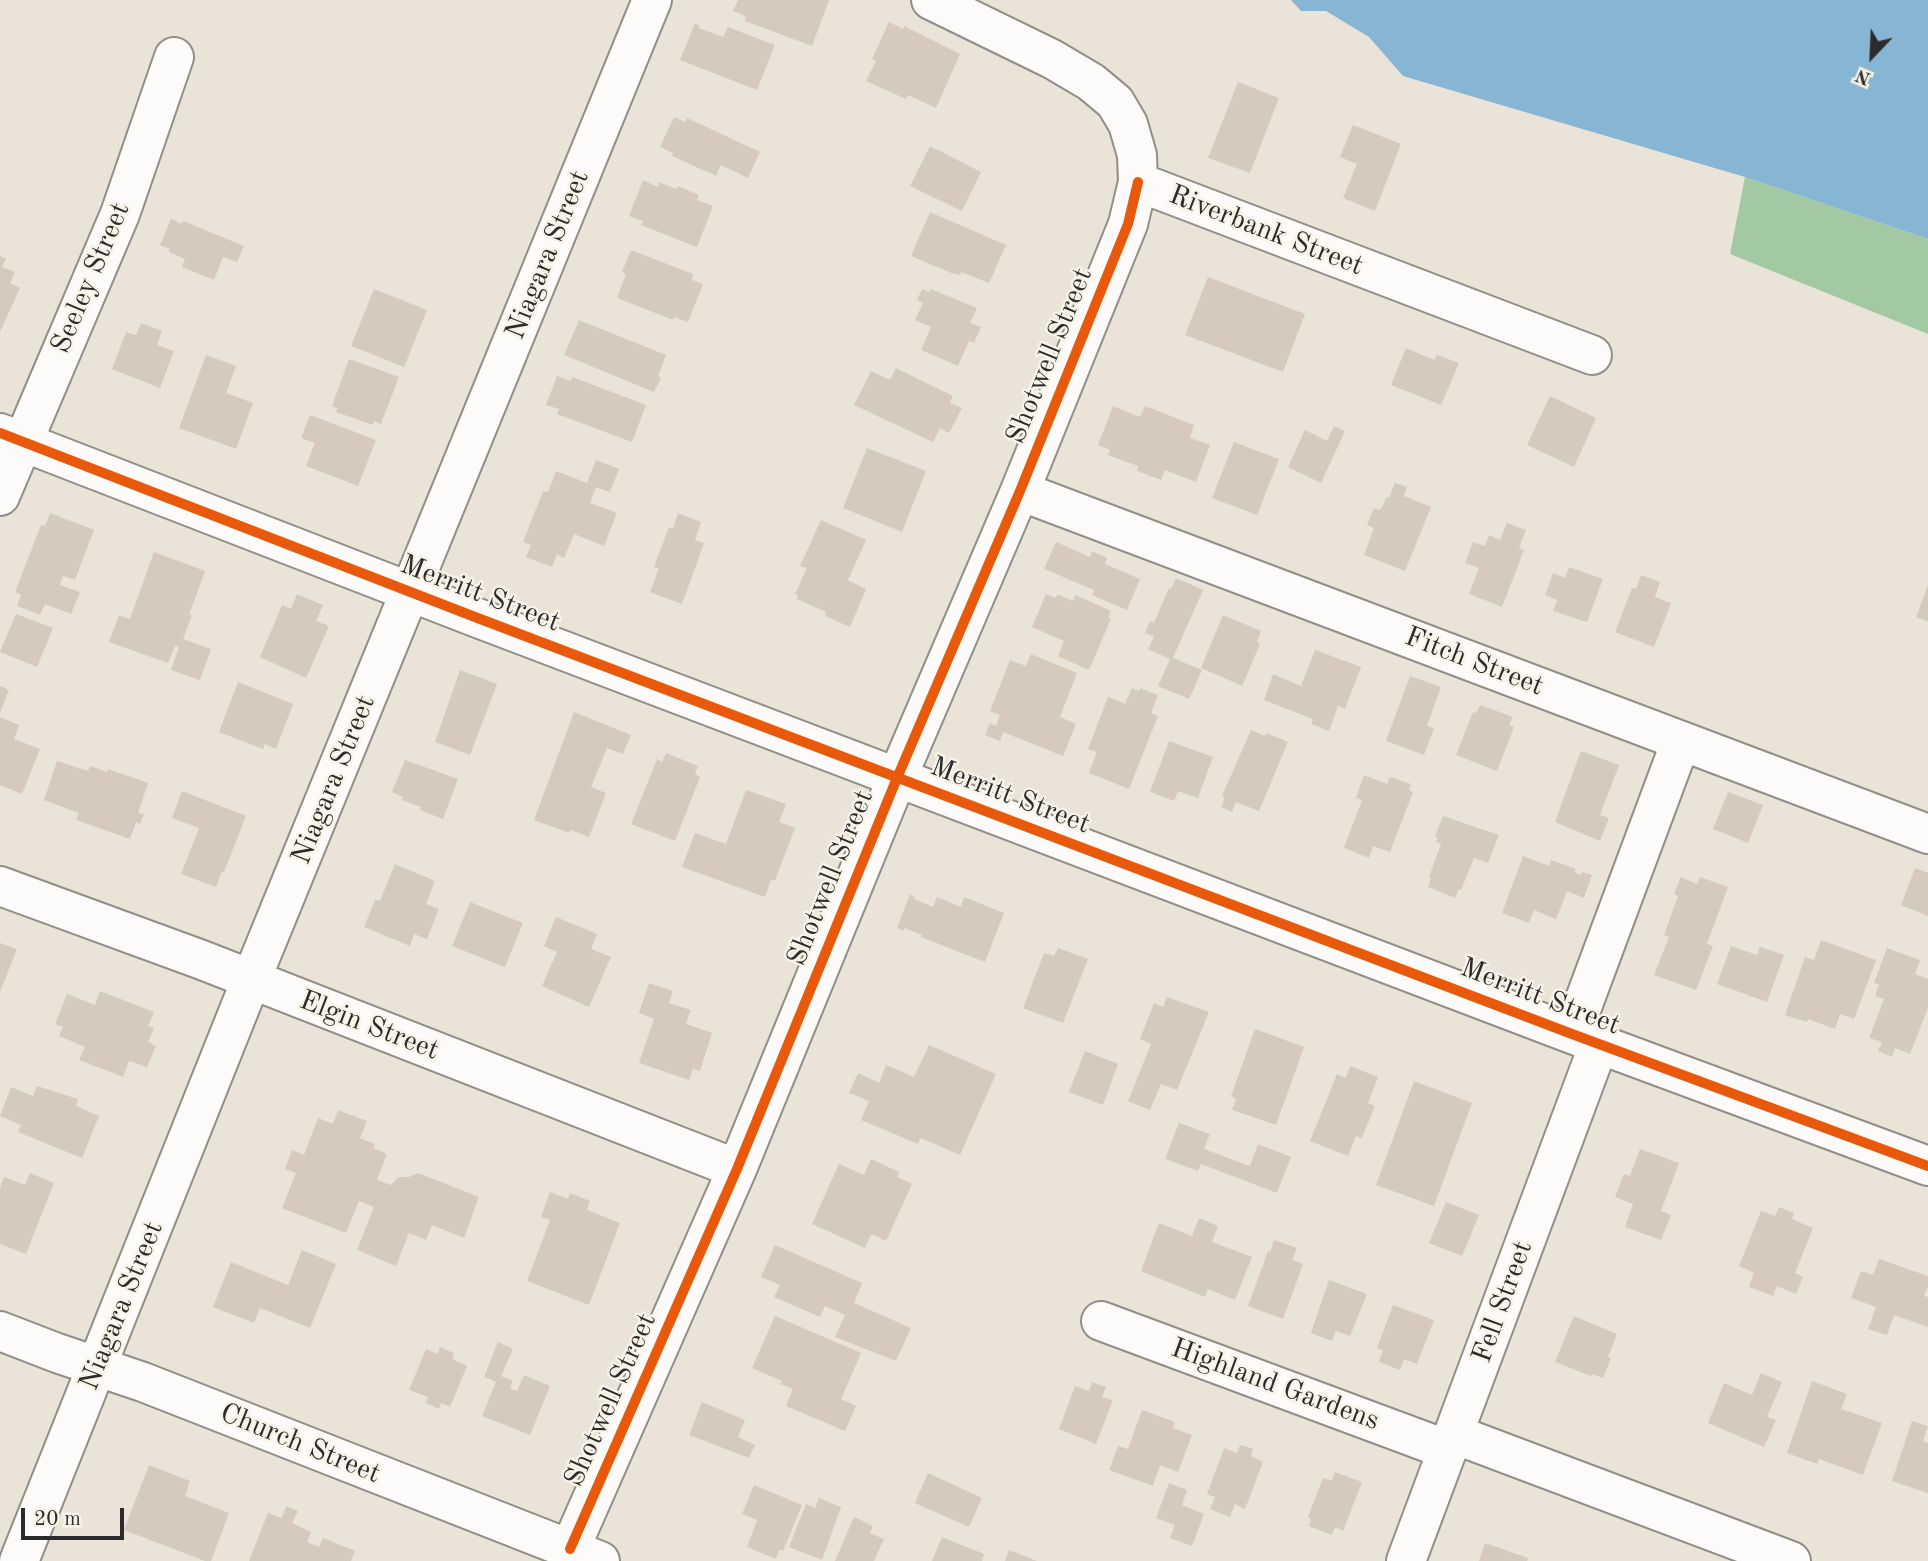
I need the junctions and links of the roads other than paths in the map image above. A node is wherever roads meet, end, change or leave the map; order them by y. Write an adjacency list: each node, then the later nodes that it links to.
1 (652, 0): 9 (street, Niagara Street)
2 (931, 0): 4 (street, Riverbank Street)
3 (174, 57): 6 (street, Seeley Street)
4 (1138, 181): 5 (street, Riverbank Street); 7 (street, Shotwell Street)
5 (1592, 355)
6 (11, 437): 8 (street, Seeley Street); 9 (street, Merritt Street)
7 (1020, 491): 10 (street, Fitch Street); 11 (street, Shotwell Street)
8 (0, 496)
9 (411, 592): 11 (street, Merritt Street); 14 (street, Niagara Street)
10 (1681, 741): 12 (street, Fitch Street); 15 (street, Fell Street)
11 (897, 778): 15 (street, Merritt Street); 17 (street, Shotwell Street)
12 (1928, 834)
13 (0, 886): 14 (street, Elgin Street)
14 (251, 980): 17 (street, Elgin Street); 20 (street, Niagara Street)
15 (1586, 1039): 16 (street, Merritt Street); 21 (street, Fell Street)
16 (1928, 1166)
17 (737, 1170): 22 (street, Shotwell Street)
18 (1101, 1321): 21 (street, Highland Gardens)
19 (0, 1331): 20 (street, Church Street)
20 (98, 1367): 22 (street, Church Street); 23 (street, Niagara Street)
21 (1451, 1442): 24 (street, Fell Street); 25 (street, Highland Gardens)
22 (585, 1555)
23 (19, 1561)
24 (1406, 1561)
25 (1791, 1561)

